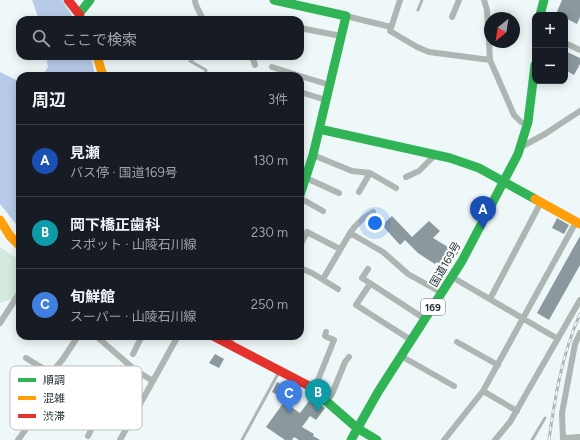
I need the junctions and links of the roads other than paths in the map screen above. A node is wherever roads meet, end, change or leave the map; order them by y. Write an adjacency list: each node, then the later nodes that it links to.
1 (68, 0): 12 (main road)
2 (90, 0): 13 (main road)
3 (195, 0): 14 (street)
4 (274, 0): 15 (main road)
5 (400, 0): 17 (street)
6 (422, 0): 10 (lane)
7 (459, 0): 16 (street)
8 (484, 0): 25 (street)
9 (544, 0): 11 (main road)
10 (418, 10)
11 (541, 12)
12 (79, 16)
13 (81, 16)
14 (202, 16)
15 (346, 16): 17 (street); 19 (main road)
16 (452, 17)
17 (391, 27): 25 (street)
18 (304, 29): 19 (street)
19 (341, 36): 33 (main road)
20 (568, 44): 21 (street)
21 (580, 50)
22 (98, 60): 28 (main road)
23 (190, 60): 29 (lane)
24 (253, 60): 26 (street)
25 (490, 60): 37 (street)
26 (255, 65)
27 (272, 68): 30 (street)
28 (103, 72)
29 (206, 72)
30 (286, 72)
31 (304, 77): 33 (street)
32 (533, 84): 37 (main road, 国道169号 / 169)
33 (330, 85): 35 (main road)
34 (304, 93): 35 (street)
35 (326, 100): 38 (main road)
36 (580, 111): 39 (street)
37 (528, 125): 39 (main road, 国道169号 / 169)
38 (319, 129): 40 (main road); 41 (main road)
39 (521, 147): 45 (main road, 国道169号 / 169)
40 (313, 155): 42 (street); 44 (main road)
41 (435, 155): 43 (street); 45 (main road)
42 (370, 173): 47 (street); 48 (street)
43 (406, 177)
44 (306, 178): 46 (main road); 49 (street)
45 (504, 182): 51 (main road); 62 (main road, 国道169号 / 169)
46 (304, 184)
47 (396, 188)
48 (359, 192)
49 (339, 193)
50 (304, 200): 52 (street)
51 (541, 202): 55 (main road); 68 (street)
52 (323, 211)
53 (373, 212): 56 (street)
54 (0, 220): 58 (main road)
55 (578, 223): 70 (street)
56 (350, 233): 59 (street); 66 (street)
57 (304, 238): 59 (street)
58 (16, 242)
59 (340, 249): 63 (street)
60 (368, 269): 64 (street)
61 (304, 270): 63 (street)
62 (452, 277): 66 (main road, 国道169号 / 169); 68 (street)
63 (323, 279): 65 (street)
64 (370, 284): 71 (street); 81 (street)
65 (338, 289)
66 (442, 293): 71 (main road, 国道169号 / 169)
67 (16, 298): 72 (street)
68 (490, 299): 70 (street)
69 (580, 300): 75 (street)
70 (524, 318): 75 (street); 88 (street)
71 (425, 319): 81 (main road, 国道169号 / 169)
72 (0, 324)
73 (326, 332): 96 (street)
74 (580, 333): 83 (street)
75 (558, 338): 100 (street)
76 (76, 340): 90 (street)
77 (101, 340): 91 (street)
78 (140, 340): 84 (street)
79 (176, 340): 94 (street)
80 (231, 340): 92 (main road)
81 (411, 340): 85 (main road, 国道169号 / 169)
82 (457, 342): 88 (street)
83 (578, 346): 108 (street)
84 (133, 354)
85 (401, 356): 95 (street); 102 (main road, 国道169号 / 169)
86 (349, 357): 99 (street)
87 (26, 358): 89 (street)
88 (498, 365): 97 (street)
89 (39, 366)
90 (58, 366)
91 (130, 366)
92 (280, 371): 96 (main road); 111 (lane)
93 (142, 374): 94 (street)
94 (153, 381): 98 (street)
95 (454, 386)
96 (314, 390): 99 (main road)
97 (483, 391): 100 (street); 114 (street)
98 (142, 400)
99 (327, 401): 102 (main road)
100 (517, 411): 115 (street)
101 (545, 418): 116 (lane)
102 (357, 428): 112 (main road, 国道169号 / 169); 113 (main road)
103 (25, 430): 109 (street)
104 (91, 430): 106 (street)
105 (125, 430): 110 (street)
106 (88, 436)
107 (580, 437): 108 (street)
108 (563, 439)
109 (18, 440)
110 (120, 440)
111 (242, 440)
112 (351, 440)
113 (377, 440)
114 (444, 440)
115 (495, 440)
116 (532, 440)

